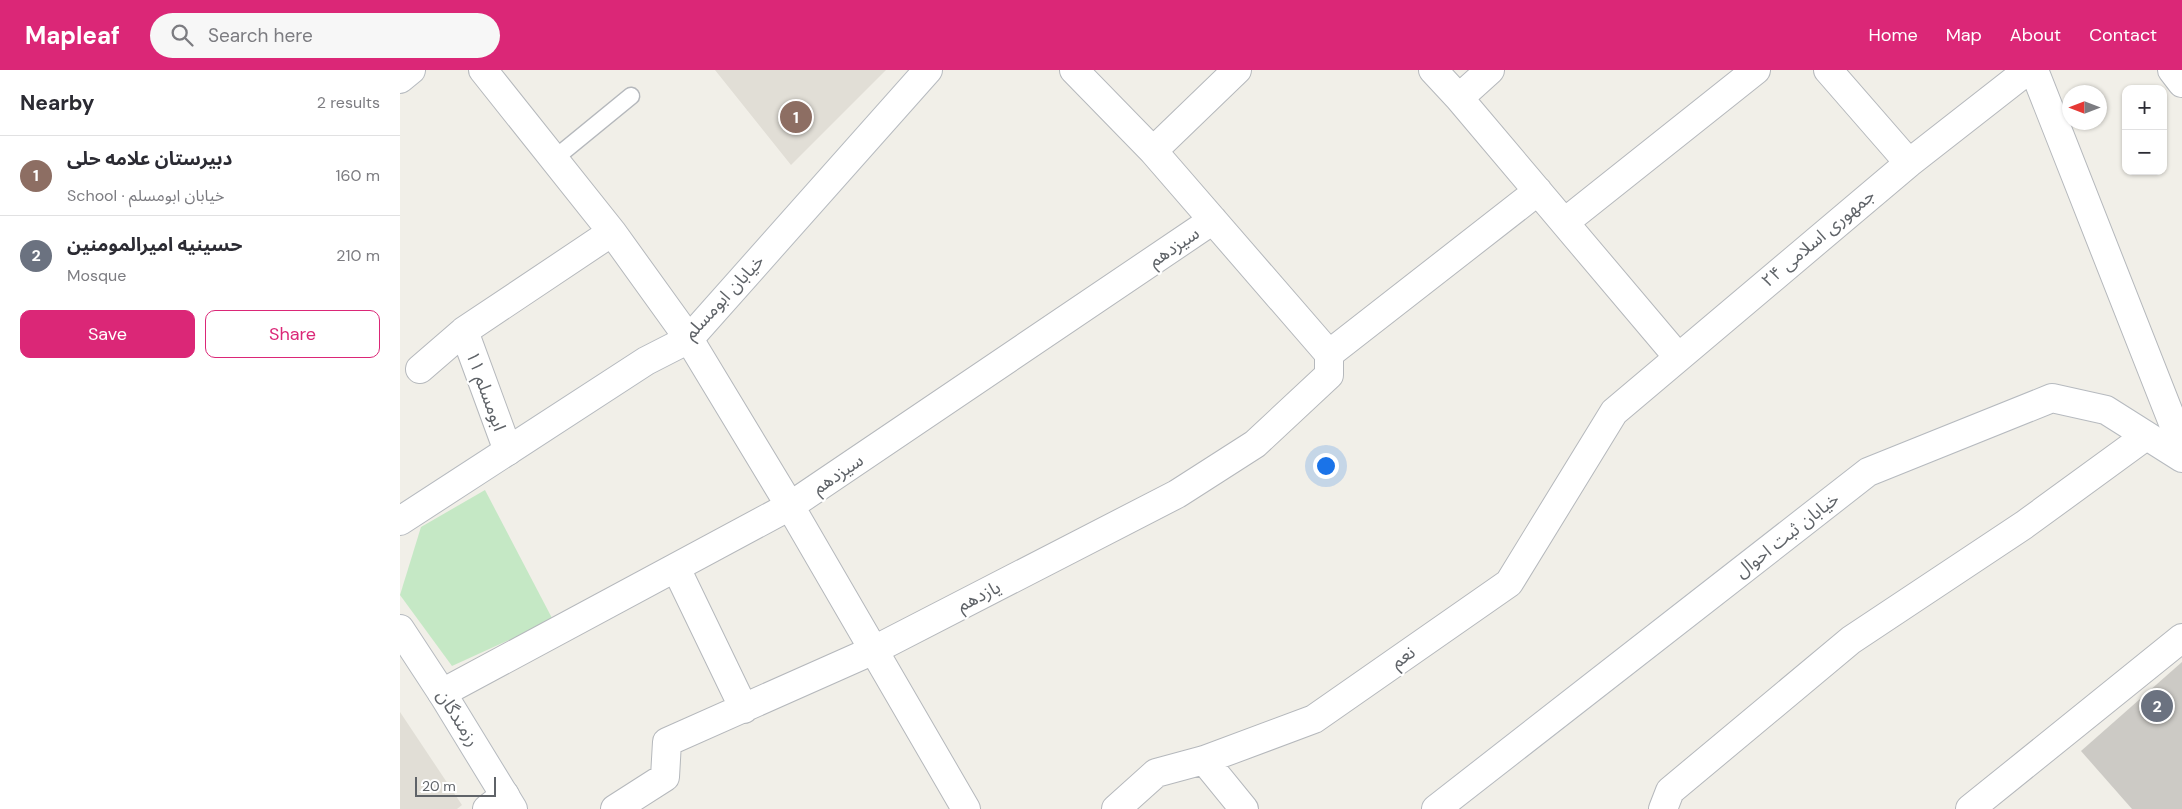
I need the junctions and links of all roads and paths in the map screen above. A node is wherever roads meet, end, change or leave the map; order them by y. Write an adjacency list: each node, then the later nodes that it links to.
1 (411, 70): 13 (street)
2 (483, 70): 18 (street)
3 (928, 70): 25 (street, خیابان ابومسلم)
4 (1074, 70): 17 (street)
5 (1236, 70): 17 (street)
6 (1433, 70): 16 (street)
7 (1490, 70): 16 (street)
8 (1756, 70): 22 (street)
9 (1828, 70): 19 (street)
10 (2028, 70): 19 (street, جمهوری اسلامی ۲۴)
11 (2034, 70): 31 (street)
12 (2172, 70): 14 (street)
13 (400, 79)
14 (2182, 83)
15 (632, 96): 18 (lane)
16 (1459, 98): 20 (street)
17 (1153, 151): 21 (street)
18 (554, 159): 23 (street)
19 (1909, 163): 27 (street, جمهوری اسلامی ۲۴)
20 (1538, 191): 22 (street); 26 (street)
21 (1213, 220): 26 (street); 34 (street, سیزدهم)
22 (1565, 222): 27 (street)
23 (612, 232): 24 (street); 25 (street)
24 (464, 331): 28 (street); 32 (street, ابومسلم ۱۱)
25 (689, 339): 32 (street, خیابان ابومسلم); 34 (street)
26 (1329, 354): 39 (street, یازدهم)
27 (1678, 357): 29 (street, جمهوری اسلامی ۲۴)
28 (420, 369)
29 (1614, 412): 42 (street, نعم)
30 (2146, 436): 33 (street, خیابان ثبت احوال); 48 (street, خیابان ثبت احوال); 49 (street)
31 (2182, 446)
32 (508, 451): 35 (street, خیابان ابومسلم)
33 (2182, 458)
34 (790, 506): 36 (street, سیزدهم); 39 (street)
35 (400, 521)
36 (676, 568): 40 (street, سیزدهم); 41 (street)
37 (400, 629): 40 (street, رزمندگان)
38 (2182, 638): 50 (street)
39 (874, 650): 41 (street, یازدهم); 45 (street)
40 (442, 693): 43 (street, رزمندگان)
41 (744, 709): 44 (street, یازدهم)
42 (1204, 760): 46 (street, نعم); 47 (street)
43 (502, 804)
44 (615, 809)
45 (966, 809)
46 (1116, 809)
47 (1244, 809)
48 (1436, 809)
49 (1663, 809)
50 (1970, 809)

